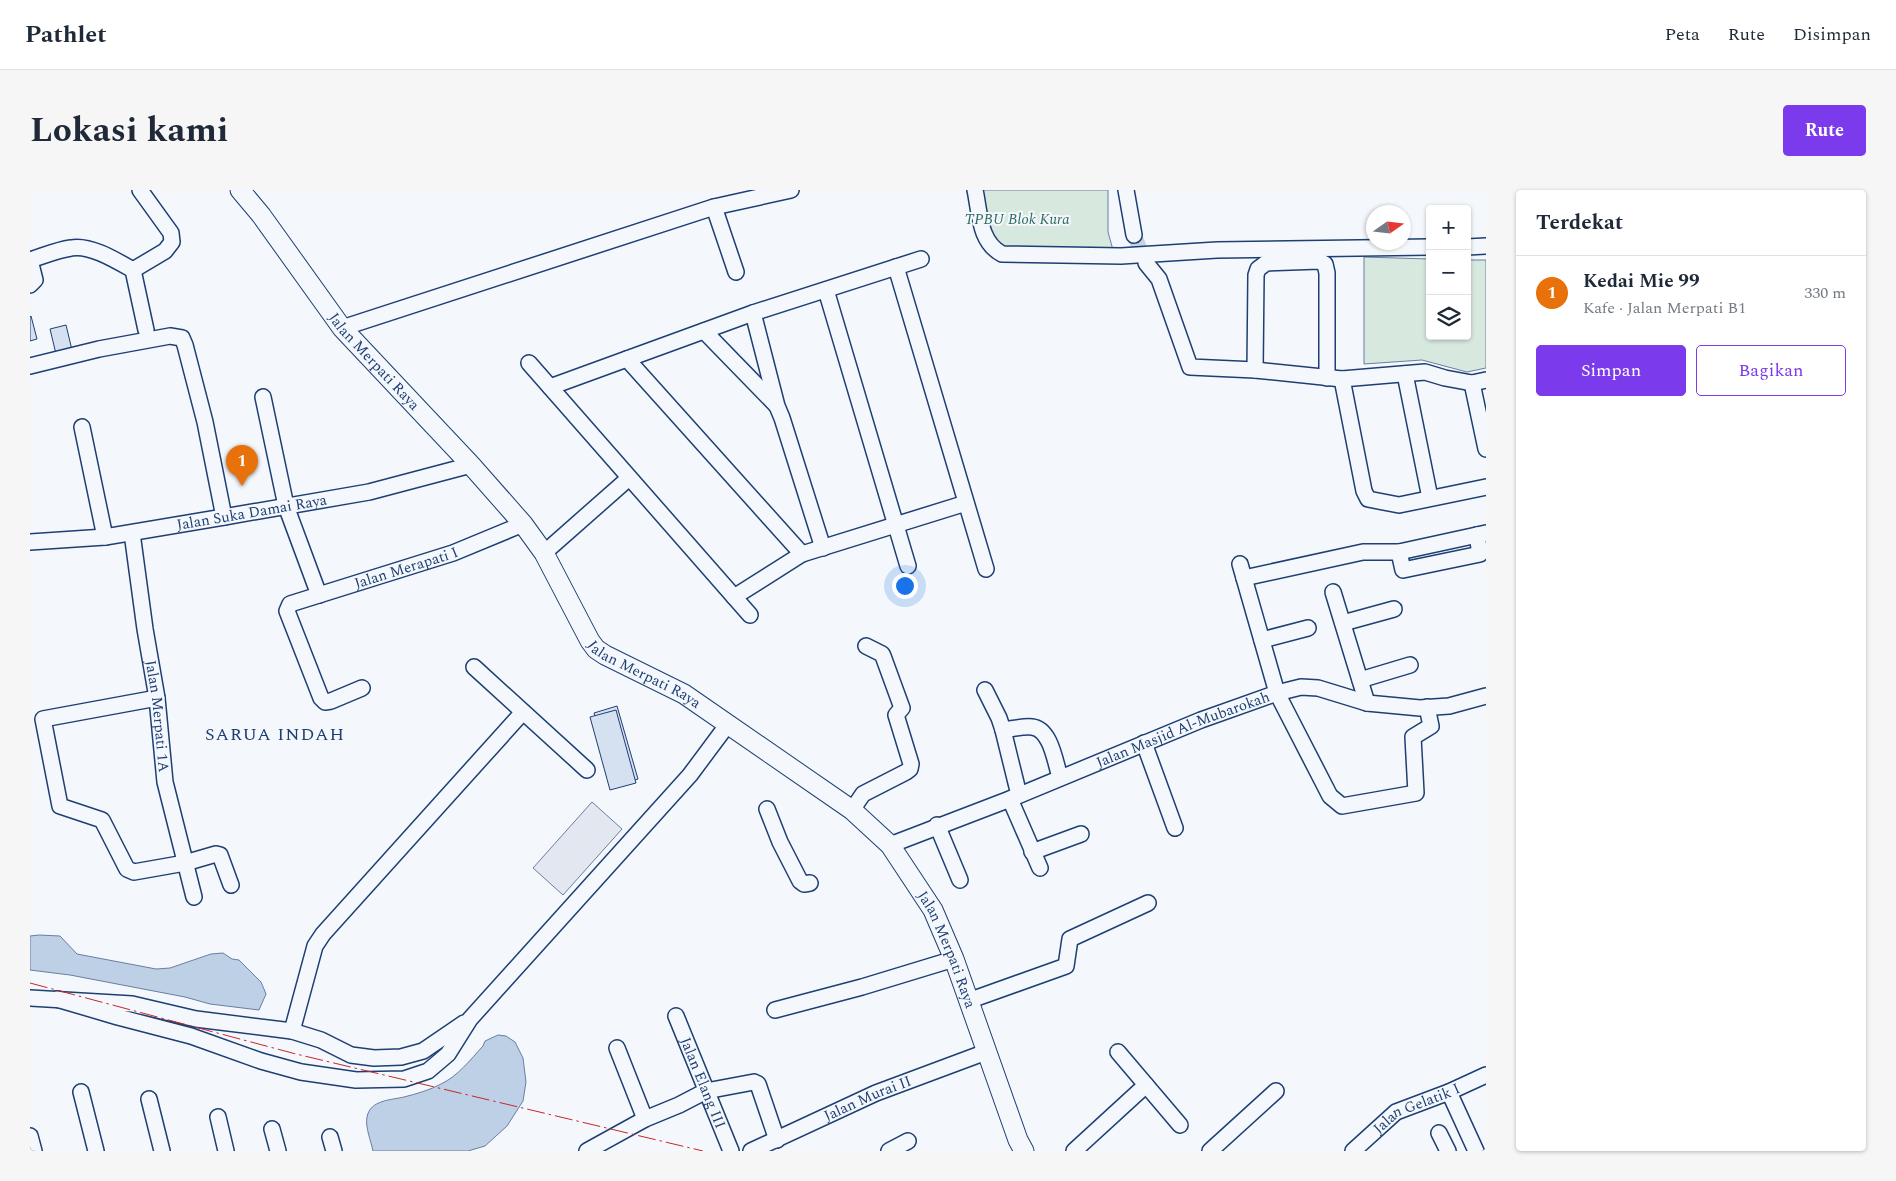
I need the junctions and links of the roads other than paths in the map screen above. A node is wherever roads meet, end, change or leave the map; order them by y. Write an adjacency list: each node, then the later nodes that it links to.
1 (140, 190): 15 (street)
2 (240, 190): 20 (main road, Jalan Merpati Raya)
3 (791, 190): 6 (street)
4 (975, 190): 9 (street)
5 (1126, 190): 7 (street)
6 (714, 207): 16 (street); 20 (street)
7 (1134, 235)
8 (1486, 246): 10 (street)
9 (1426, 247)
10 (1471, 247)
11 (921, 259): 14 (street)
12 (30, 260): 15 (street); 17 (street)
13 (1146, 263): 26 (street)
14 (896, 268): 18 (street); 40 (street)
15 (133, 270): 21 (street)
16 (736, 272)
17 (30, 285)
18 (826, 290): 19 (street); 44 (street)
19 (753, 313): 22 (street); 33 (street)
20 (342, 328): 36 (main road, Jalan Merpati Raya)
21 (146, 330)
22 (704, 331): 23 (street); 33 (street)
23 (628, 359): 31 (street); 51 (street)
24 (529, 363): 31 (street)
25 (30, 366): 42 (street)
26 (1255, 370): 28 (street); 28 (street)
27 (1405, 374): 29 (street); 30 (street); 39 (street)
28 (1327, 378): 29 (street)
29 (1342, 379): 39 (street)
30 (1479, 382): 35 (street)
31 (550, 387): 37 (street)
32 (264, 397): 41 (street)
33 (777, 406): 49 (street)
34 (82, 427): 47 (street)
35 (1486, 448)
36 (471, 465): 41 (street, Jalan Suka Damai Raya); 43 (main road, Jalan Merpati Raya)
37 (629, 478): 50 (street); 56 (street)
38 (1486, 487): 39 (street)
39 (1430, 498)
40 (966, 503): 44 (street); 53 (street)
41 (286, 506): 42 (street, Jalan Suka Damai Raya); 55 (street)
42 (224, 518): 45 (street, Jalan Suka Damai Raya)
43 (523, 524): 50 (main road, Jalan Merpati Raya); 55 (street, Jalan Merapati I)
44 (896, 525): 49 (street); 52 (street)
45 (132, 533): 47 (street, Jalan Suka Damai Raya); 70 (street, Jalan Merpati 1A)
46 (1481, 534): 61 (street)
47 (105, 537): 48 (street, Jalan Suka Damai Raya)
48 (30, 542)
49 (823, 548): 51 (street)
50 (544, 553): 74 (main road, Jalan Merpati Raya)
51 (802, 554): 56 (street)
52 (908, 566)
53 (986, 569)
54 (1333, 592): 59 (street)
55 (319, 595): 66 (street, Jalan Merapati I)
56 (734, 597): 58 (street)
57 (1394, 609): 59 (street)
58 (750, 615)
59 (1343, 623): 65 (street)
60 (1308, 628): 61 (street)
61 (1262, 640): 68 (street)
62 (866, 646): 81 (street)
63 (1410, 665): 65 (street)
64 (474, 667): 73 (street)
65 (1360, 680): 71 (street)
66 (362, 688)
67 (986, 690): 75 (street)
68 (1277, 693): 71 (street, Jalan Masjid Al-Mubarokah); 72 (street); 76 (street, Jalan Masjid Al-Mubarokah)
69 (1486, 696): 72 (street, Jalan Masjid Al-Mubarokah)
70 (157, 698): 87 (street, Jalan Merpati 1A); 87 (street)
71 (1367, 704): 72 (street, Jalan Masjid Al-Mubarokah)
72 (1428, 707)
73 (523, 712): 77 (street); 102 (street)
74 (728, 724): 81 (main road, Jalan Merpati Raya); 101 (street)
75 (1003, 730): 78 (street); 79 (street)
76 (1144, 743): 78 (street, Jalan Masjid Al-Mubarokah); 83 (street)
77 (587, 770)
78 (1060, 777): 79 (street, Jalan Masjid Al-Mubarokah)
79 (1014, 797): 82 (street, Jalan Masjid Al-Mubarokah); 86 (street)
80 (766, 809): 90 (street)
81 (852, 810): 85 (main road, Jalan Merpati Raya)
82 (937, 825): 85 (street, Jalan Masjid Al-Mubarokah); 89 (street)
83 (1175, 828)
84 (1081, 834): 86 (street)
85 (890, 845): 94 (main road, Jalan Merpati Raya)
86 (1032, 852): 88 (street)
87 (185, 863): 91 (street); 92 (street, Jalan Merpati 1A)
88 (1040, 868)
89 (960, 880)
90 (810, 883)
91 (231, 885)
92 (194, 897)
93 (1148, 903): 97 (street)
94 (954, 959): 97 (main road, Jalan Merpati Raya); 98 (street)
95 (30, 998): 96 (street)
96 (57, 999): 100 (street); 103 (street)
97 (968, 1001): 105 (main road, Jalan Merpati Raya)
98 (775, 1010)
99 (676, 1016): 111 (street, Jalan Elang III)
100 (196, 1019): 102 (street); 103 (street)
101 (470, 1019): 107 (street); 109 (street)
102 (292, 1031): 107 (street)
103 (191, 1036): 109 (street)
104 (617, 1048): 117 (street)
105 (986, 1052): 122 (street, Jalan Murai II); 133 (main road, Jalan Merpati Raya)
106 (1118, 1052): 110 (street)
107 (401, 1057): 109 (street)
108 (1486, 1075): 114 (street, Jalan Gelatik I)
109 (404, 1079)
110 (1146, 1085): 118 (street); 134 (street)
111 (706, 1091): 117 (street); 122 (street); 130 (street, Jalan Elang III)
112 (1276, 1091): 135 (street)
113 (81, 1092): 125 (street)
114 (1449, 1092): 136 (street, Jalan Gelatik I); 138 (street)
115 (149, 1099): 126 (street)
116 (218, 1117): 127 (street)
117 (645, 1119): 129 (street)
118 (1180, 1125)
119 (272, 1129): 128 (street)
120 (1439, 1133): 137 (street)
121 (30, 1136): 124 (street)
122 (777, 1140): 131 (street, Jalan Murai II)
123 (908, 1141): 132 (street)
124 (34, 1151)
125 (96, 1151)
126 (162, 1151)
127 (226, 1151)
128 (278, 1151)
129 (587, 1151)
130 (731, 1151)
131 (752, 1151)
132 (889, 1151)
133 (1024, 1151)
134 (1074, 1151)
135 (1210, 1151)
136 (1353, 1151)
137 (1448, 1151)
138 (1476, 1151)

